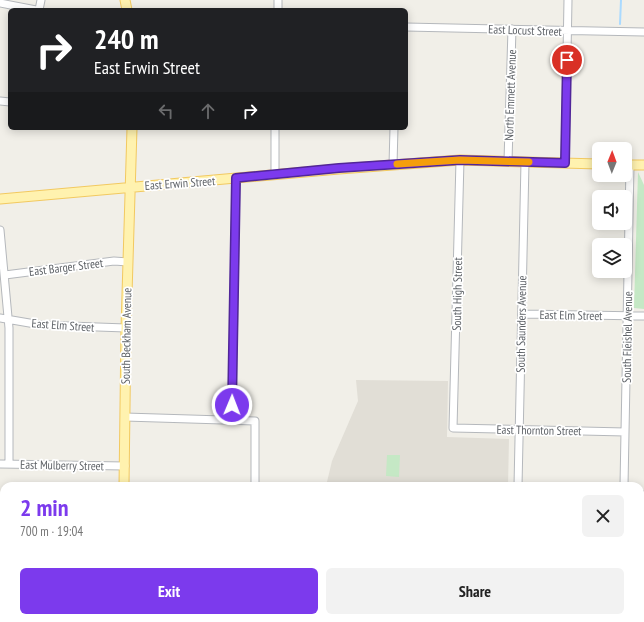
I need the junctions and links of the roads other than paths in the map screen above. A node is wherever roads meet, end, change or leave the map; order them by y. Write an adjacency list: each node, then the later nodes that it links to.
1 (568, 0): 6 (street)
2 (1, 2): 3 (street)
3 (27, 8)
4 (408, 27): 5 (street, East Locust Street)
5 (512, 29): 6 (street, East Locust Street); 12 (street, North Emmett Avenue)
6 (568, 31): 7 (street, East Locust Street); 14 (street)
7 (644, 32)
8 (132, 130): 22 (main road, South Beckham Avenue)
9 (276, 130): 19 (street)
10 (394, 130): 16 (street)
11 (460, 160): 12 (main road, East Erwin Street); 16 (main road, East Erwin Street); 35 (street, South High Street)
12 (508, 161): 13 (main road, East Erwin Street)
13 (525, 162): 14 (main road, East Erwin Street); 27 (street, South Saunders Avenue)
14 (565, 163): 15 (main road, East Erwin Street)
15 (592, 164)
16 (393, 165): 19 (main road, East Erwin Street)
17 (632, 165): 18 (main road)
18 (644, 165)
19 (275, 175): 20 (main road, East Erwin Street)
20 (236, 178): 22 (main road, East Erwin Street); 34 (street)
21 (627, 182): 28 (street, South Fleishel Avenue)
22 (130, 186): 23 (main road, East Erwin Street); 25 (main road, South Beckham Avenue)
23 (0, 199)
24 (0, 230): 26 (street)
25 (128, 262): 26 (street, East Barger Street); 32 (main road, South Beckham Avenue)
26 (5, 275): 31 (street)
27 (522, 314): 28 (street, East Elm Street); 36 (street, South Saunders Avenue)
28 (627, 316): 29 (street, East Elm Street); 37 (street, South Fleishel Avenue)
29 (644, 316)
30 (0, 318): 31 (street, East Elm Street)
31 (9, 319): 32 (street, East Elm Street); 39 (street)
32 (126, 328): 33 (main road, South Beckham Avenue)
33 (125, 417): 34 (street); 40 (main road, South Beckham Avenue)
34 (232, 420): 42 (street)
35 (453, 428): 36 (street, East Thornton Street)
36 (519, 430): 37 (street, East Thornton Street); 43 (street, South Saunders Avenue)
37 (625, 432): 44 (street, South Fleishel Avenue)
38 (0, 464): 39 (street, East Mulberry Street)
39 (9, 464): 40 (street, East Mulberry Street)
40 (125, 466): 41 (main road, South Beckham Avenue)
41 (124, 482)
42 (255, 482)
43 (518, 482)
44 (624, 482)

